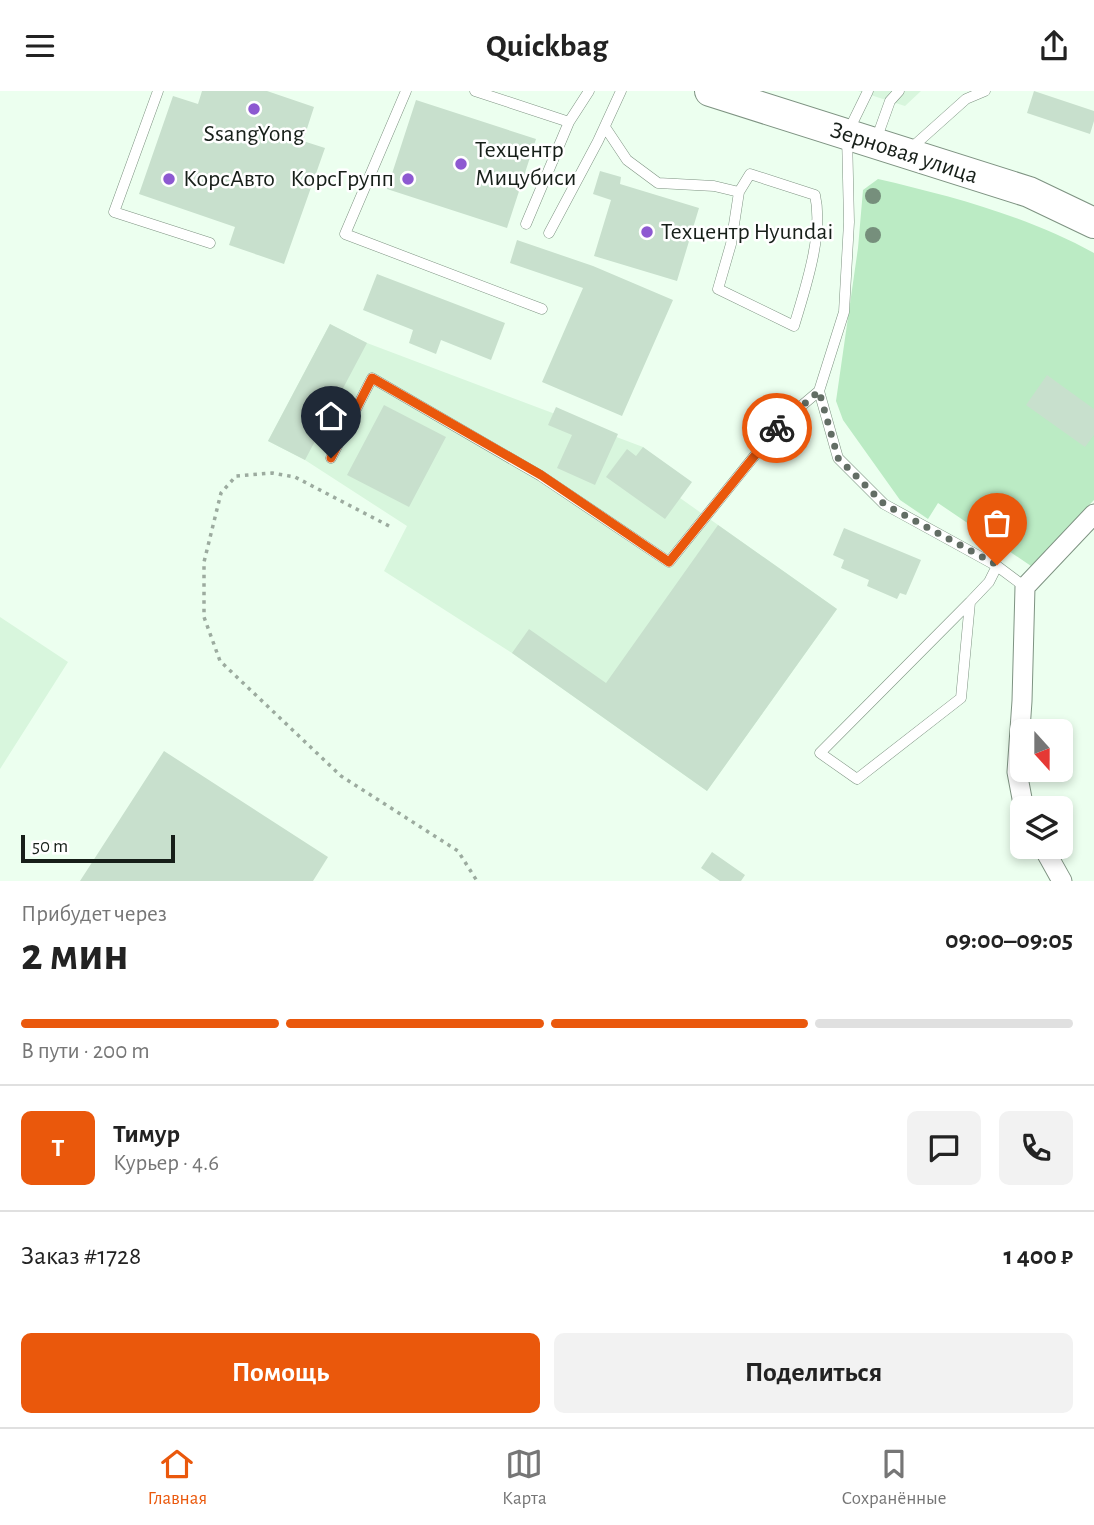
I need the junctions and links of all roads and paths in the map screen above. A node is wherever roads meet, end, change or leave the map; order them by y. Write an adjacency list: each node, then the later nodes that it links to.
1 (158, 91): 19 (lane)
2 (406, 91): 20 (lane)
3 (475, 91): 10 (lane)
4 (589, 91): 10 (lane)
5 (621, 91): 11 (lane)
6 (710, 91): 12 (main road, Зерновая улица)
7 (868, 91): 12 (lane)
8 (899, 91): 13 (lane)
9 (985, 91): 14 (lane)
10 (569, 122): 17 (lane)
11 (605, 127): 15 (lane); 18 (lane)
12 (847, 134): 13 (main road, Зерновая улица); 21 (lane)
13 (875, 144): 14 (main road, Зерновая улица)
14 (905, 154): 16 (main road, Зерновая улица)
15 (739, 192): 15 (lane)
16 (1094, 223)
17 (526, 225)
18 (549, 233)
19 (210, 243)
20 (542, 309)
21 (819, 391): 22 (lane); 25 (lane)
22 (331, 458)
23 (1094, 514): 26 (street)
24 (389, 526): 30 (path)
25 (997, 565): 26 (lane); 27 (lane)
26 (1026, 587): 28 (street)
27 (970, 602): 27 (lane)
28 (1022, 796)
29 (1050, 859): 31 (street)
30 (477, 881)
31 (1062, 881)

